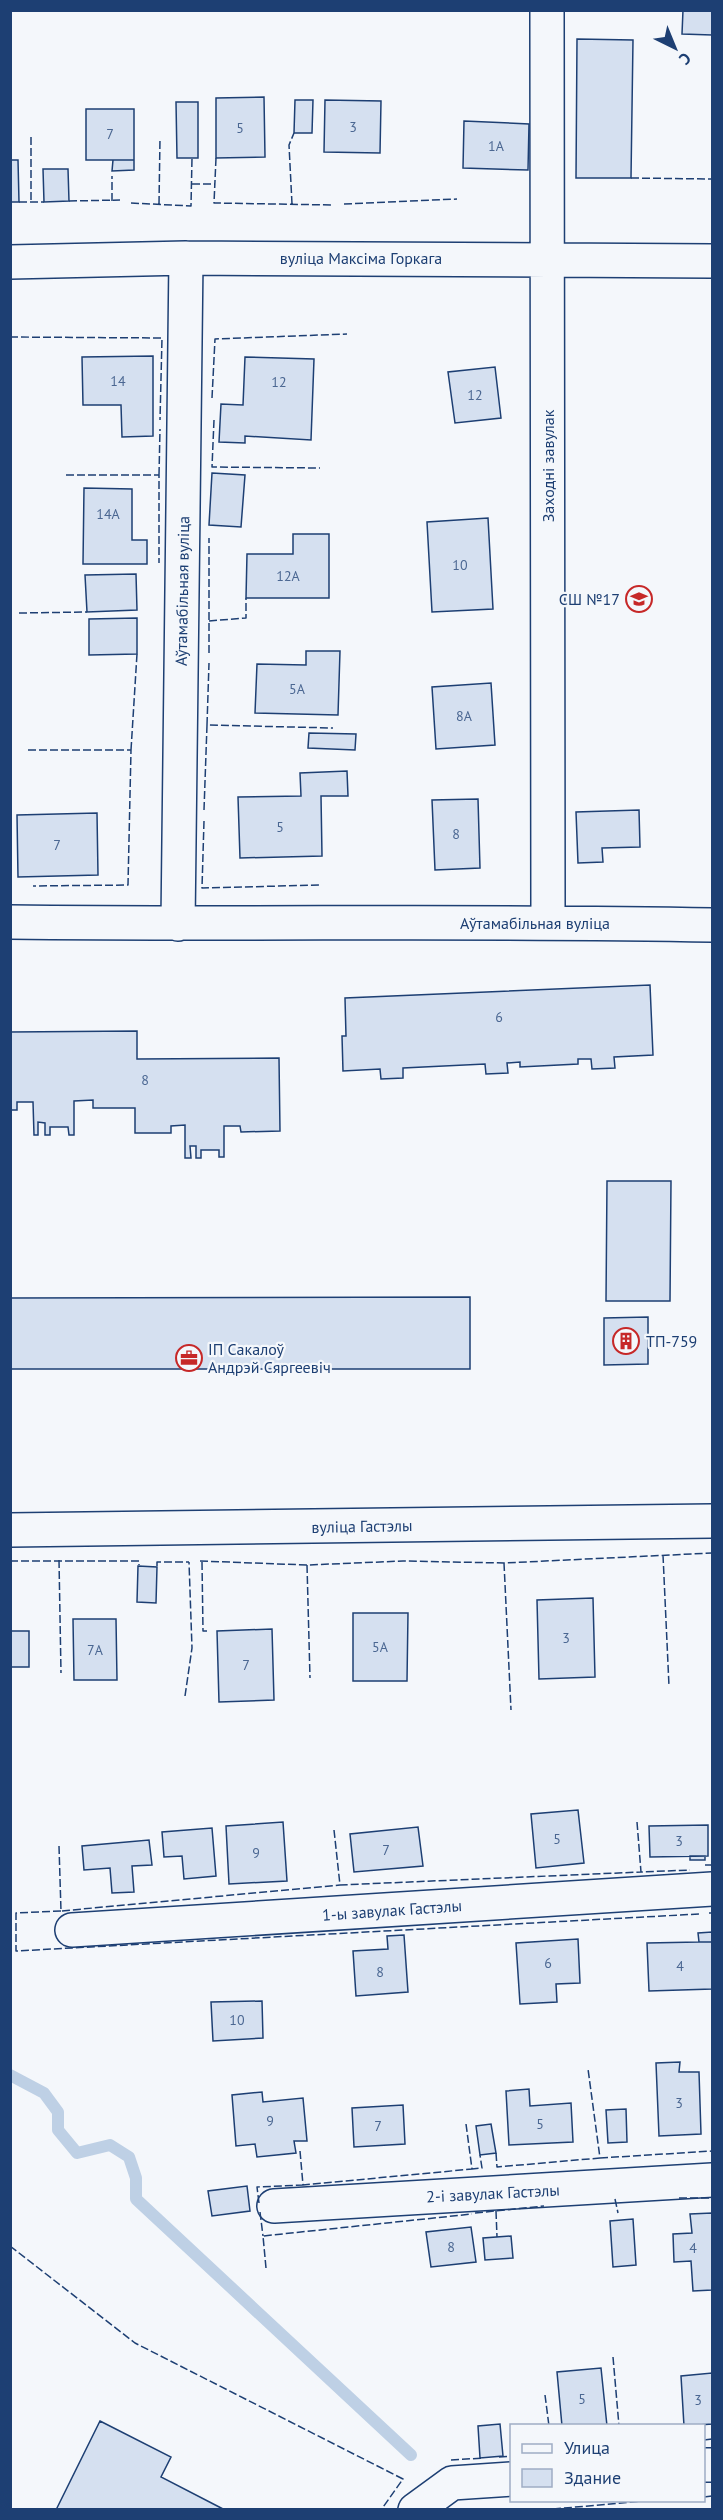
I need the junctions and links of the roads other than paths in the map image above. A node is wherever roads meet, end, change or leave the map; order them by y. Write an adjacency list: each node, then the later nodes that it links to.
1 (547, 10): 3 (street, Заходні завулак)
2 (186, 258): 3 (street, вуліца Максіма Горкага); 5 (street, вуліца Максіма Горкага); 8 (street, Аўтамабільная вуліца)
3 (548, 259): 4 (street, вуліца Максіма Горкага); 7 (street, Заходні завулак)
4 (712, 261)
5 (10, 262)
6 (10, 922): 8 (street, Аўтамабільная вуліца)
7 (548, 922): 8 (street, Аўтамабільная вуліца); 9 (street, Аўтамабільная вуліца)
8 (178, 924)
9 (712, 925)
10 (712, 1521): 11 (street, вуліца Гастэлы)
11 (10, 1530)
12 (712, 1889): 13 (street, 1-ы завулак Гастэлы)
13 (72, 1930)
14 (712, 2180): 15 (street, 2-і завулак Гастэлы)
15 (274, 2206)
16 (510, 2479): 17 (street)
17 (415, 2510)

